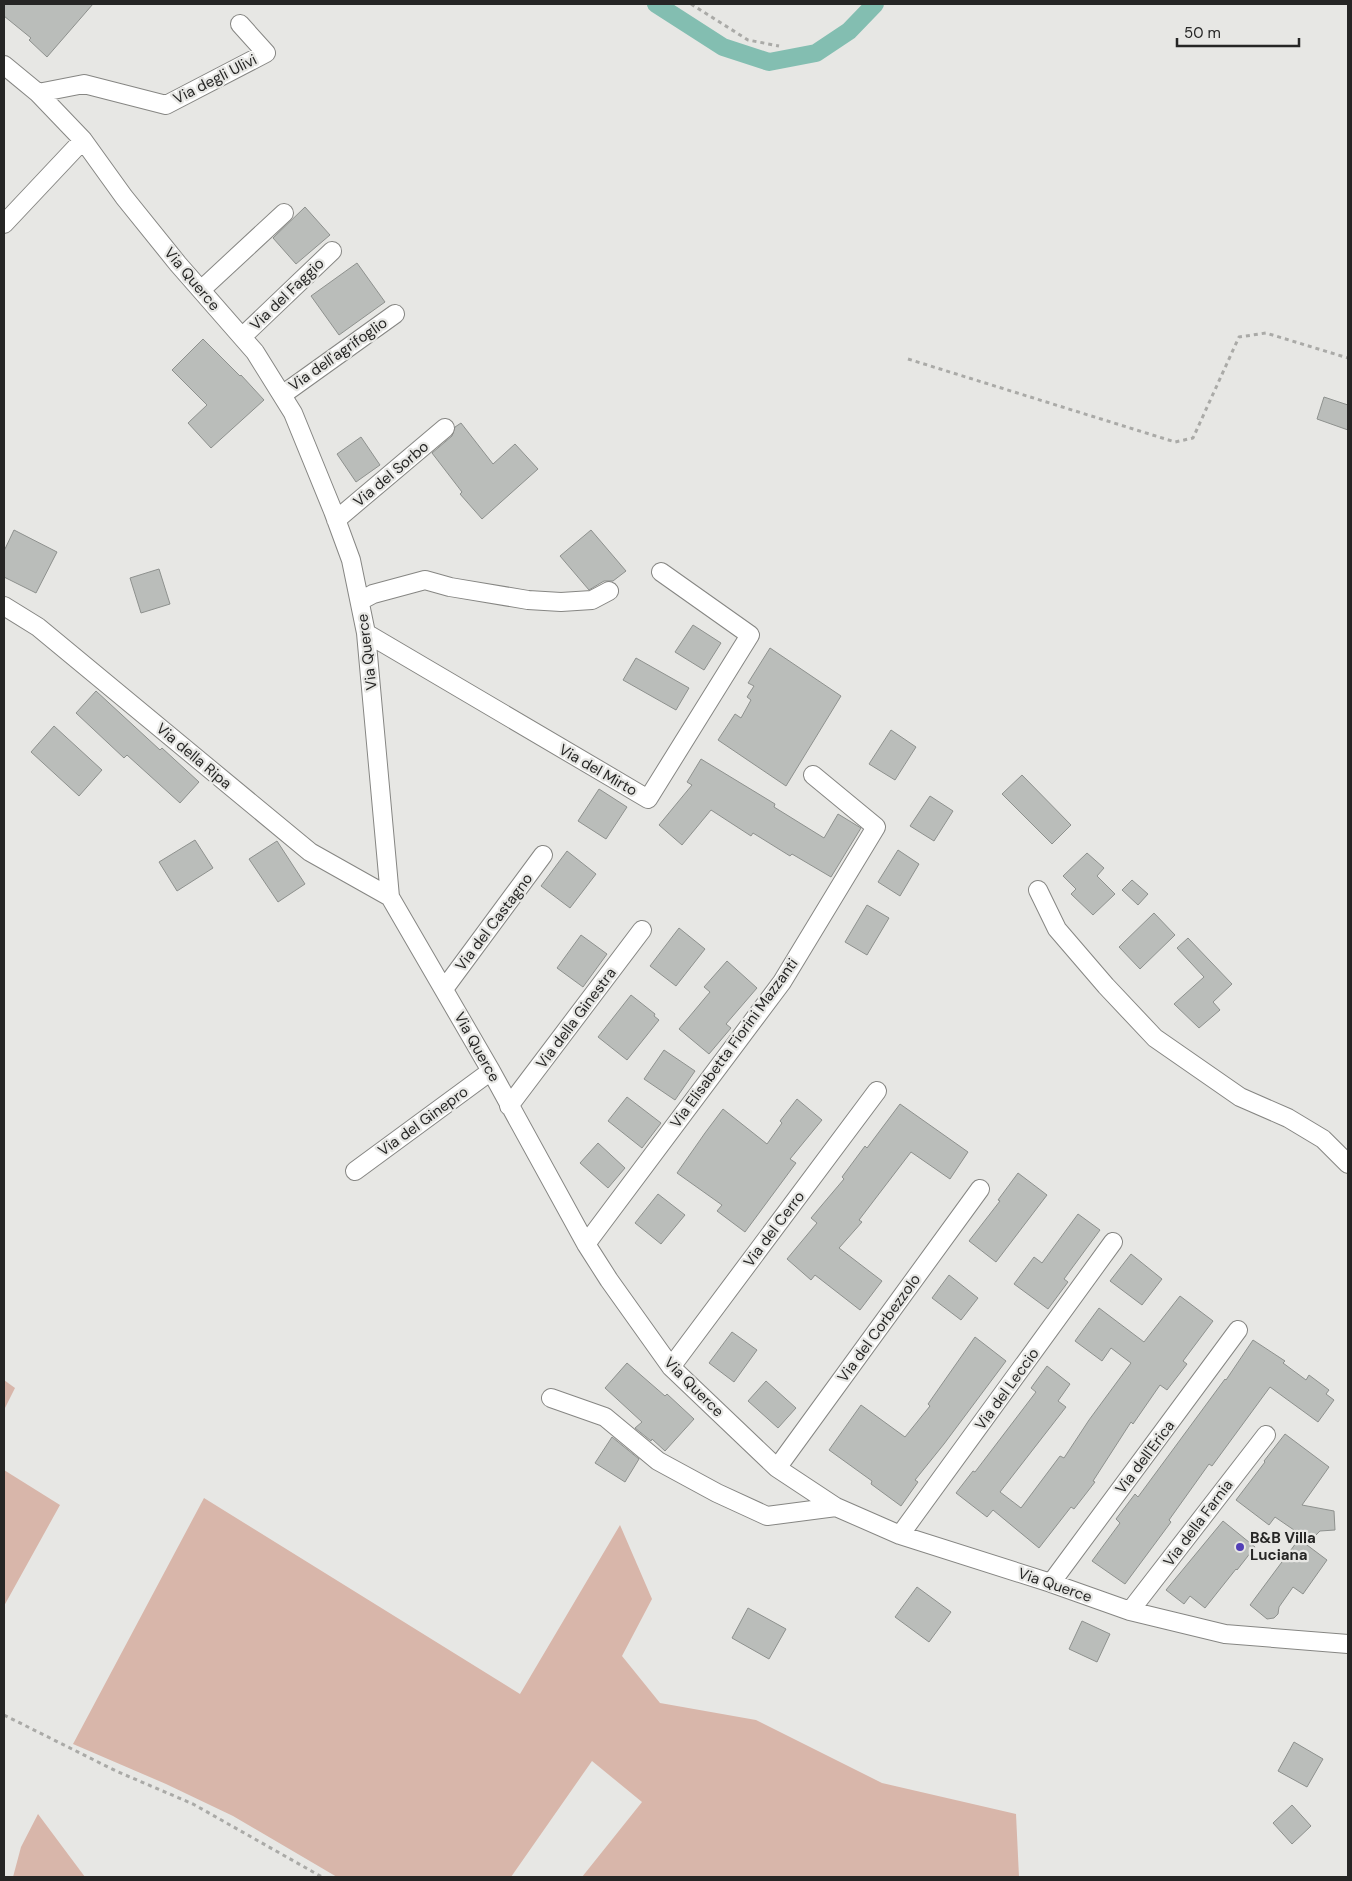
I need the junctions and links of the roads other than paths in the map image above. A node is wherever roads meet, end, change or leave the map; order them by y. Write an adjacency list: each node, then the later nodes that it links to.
1 (240, 24): 3 (street, Via degli Ulivi)
2 (4, 65): 3 (street, Via Querce)
3 (38, 93): 4 (street, Via Querce)
4 (83, 140): 6 (street); 8 (street, Via Querce)
5 (284, 213): 8 (street)
6 (4, 224)
7 (332, 251): 10 (street, Via del Faggio)
8 (201, 290): 10 (street, Via Querce)
9 (395, 314): 11 (street, Via dell'agrifoglio)
10 (242, 337): 11 (street, Via Querce)
11 (282, 394): 14 (street, Via Querce)
12 (445, 428): 14 (street, Via del Sorbo)
13 (415, 440): 14 (street)
14 (335, 516): 17 (street, Via Querce)
15 (661, 572): 19 (street, Via del Mirto)
16 (610, 592): 17 (street)
17 (360, 601): 19 (street, Via Querce)
18 (4, 606): 23 (street, Via della Ripa)
19 (366, 633): 23 (street, Via Querce)
20 (813, 775): 33 (street, Via Elisabetta Fiorini Mazzanti)
21 (543, 855): 25 (street, Via del Castagno)
22 (1038, 890): 29 (street)
23 (390, 897): 25 (street, Via Querce)
24 (642, 930): 28 (street, Via della Ginestra)
25 (444, 989): 26 (street, Via Querce)
26 (491, 1071): 28 (street, Via Querce); 30 (street, Via del Ginepro)
27 (877, 1091): 35 (street, Via del Cerro)
28 (509, 1106): 33 (street, Via Querce)
29 (1348, 1164)
30 (356, 1171)
31 (980, 1189): 38 (street, Via del Corbezzolo)
32 (1113, 1242): 40 (street, Via del Leccio)
33 (586, 1244): 35 (street, Via Querce)
34 (1238, 1330): 41 (street, Via dell'Erica)
35 (671, 1367): 38 (street, Via Querce)
36 (552, 1398): 39 (street)
37 (1266, 1435): 42 (street, Via della Farnia)
38 (777, 1468): 39 (street, Via Querce)
39 (836, 1507): 40 (street, Via Querce)
40 (900, 1535): 41 (street, Via Querce)
41 (1051, 1583): 42 (street, Via Querce)
42 (1130, 1612): 43 (street, Via Querce)
43 (1348, 1644)

